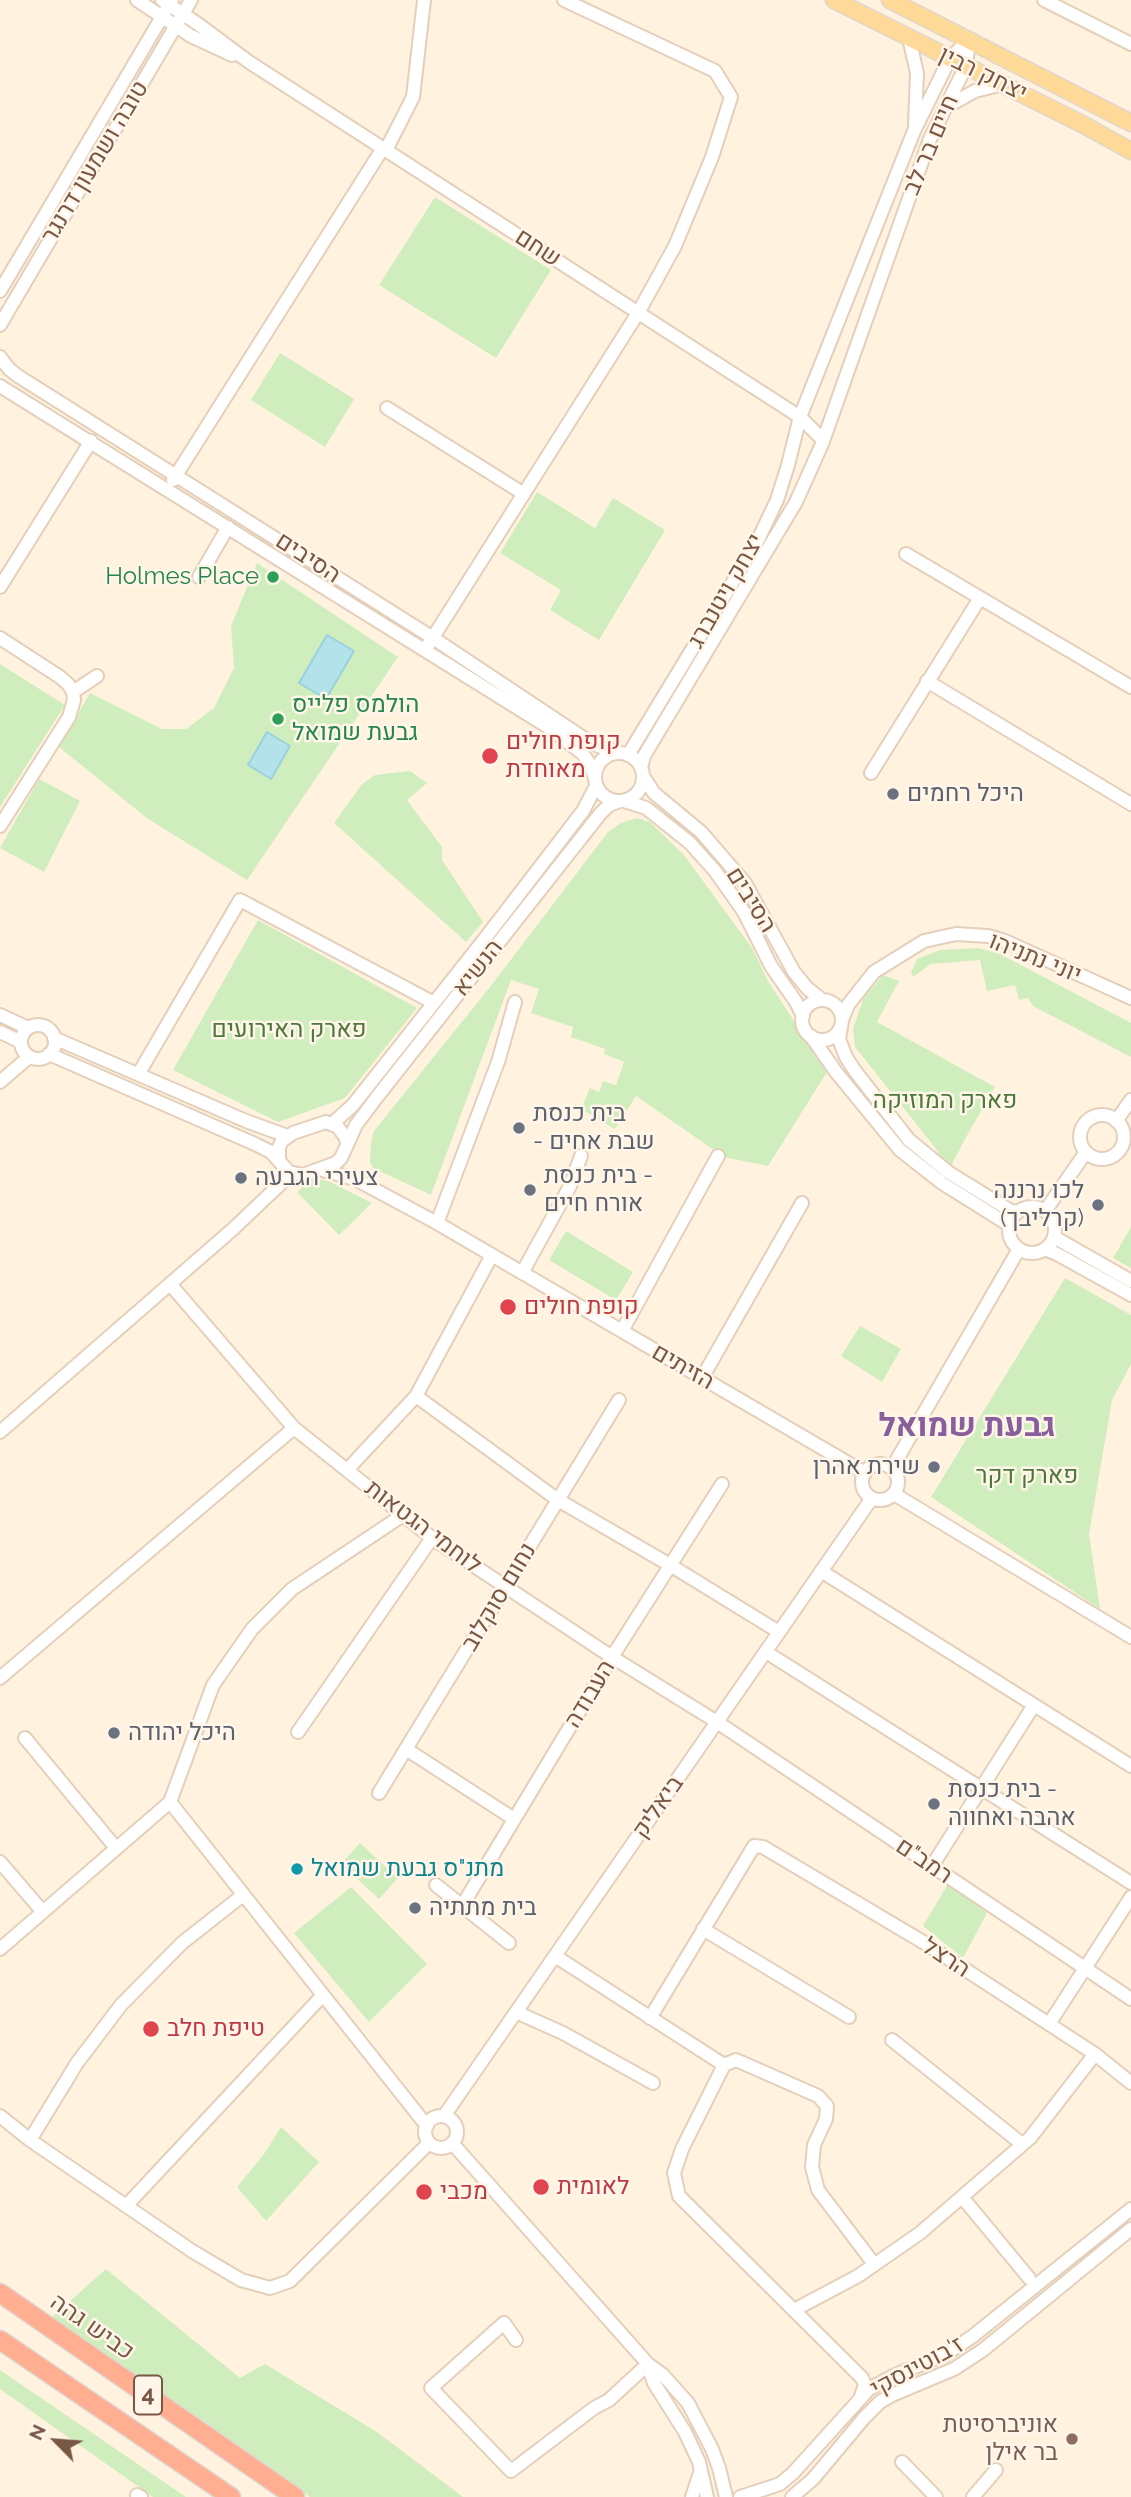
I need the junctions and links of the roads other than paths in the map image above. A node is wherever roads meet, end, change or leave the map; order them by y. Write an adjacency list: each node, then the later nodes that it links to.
1 (137, 0): 11 (street, שחם)
2 (191, 0): 10 (street, טובה ושמעון דרנגר)
3 (424, 0): 23 (street)
4 (564, 0): 26 (street)
5 (834, 0): 13 (main road, יצחק רבין)
6 (890, 0): 14 (main road, יצחק רבין)
7 (1044, 0): 9 (street)
8 (168, 1): 10 (street, שחם); 11 (street, טובה ושמעון דרנגר)
9 (1059, 3): 15 (street)
10 (184, 13): 12 (street, טובה ושמעון דרנגר); 17 (street, שחם)
11 (162, 18): 12 (street, שחם); 25 (street, טובה ושמעון דרנגר)
12 (175, 27): 17 (street, שחם); 27 (street, טובה ושמעון דרנגר)
13 (909, 38): 16 (main road, יצחק רבין); 22 (street)
14 (969, 40): 16 (street, חיים בר לב); 18 (street, חיים בר לב); 21 (main road, יצחק רבין)
15 (1131, 44)
16 (950, 58): 18 (main road, יצחק רבין); 22 (street, חיים בר לב)
17 (248, 62): 23 (street, שחם)
18 (966, 66): 19 (main road, יצחק רבין); 20 (street, חיים בר לב)
19 (1003, 84): 20 (street); 24 (main road, יצחק רבין)
20 (945, 108): 33 (street, חיים בר לב)
21 (1131, 123)
22 (914, 131): 31 (street, חיים בר לב)
23 (385, 149): 26 (street, שחם); 34 (street)
24 (1131, 151)
25 (0, 291)
26 (638, 313): 31 (street, שחם); 36 (street)
27 (0, 325)
28 (0, 357): 34 (street, הסיבים)
29 (0, 386): 32 (street, הסיבים)
30 (387, 408): 36 (street)
31 (800, 417): 33 (street, שחם); 49 (street, יצחק ויטנברג)
32 (91, 441): 35 (street, הסיבים); 40 (street)
33 (823, 442): 50 (street, חיים בר לב)
34 (177, 475): 35 (street); 43 (street, הסיבים)
35 (168, 489): 37 (street, הסיבים)
36 (524, 494): 43 (street)
37 (228, 527): 39 (street); 44 (street, הסיבים)
38 (906, 555): 41 (street)
39 (199, 577)
40 (0, 587)
41 (980, 598): 46 (street); 47 (street)
42 (0, 638): 48 (street)
43 (433, 638): 44 (street); 49 (street, הסיבים)
44 (425, 650): 52 (street, הסיבים)
45 (97, 676): 48 (street)
46 (927, 681): 51 (street); 54 (street)
47 (1131, 687)
48 (73, 692): 55 (street)
49 (624, 754): 50 (street); 52 (street)
50 (642, 772): 53 (street); 58 (street, הסיבים)
51 (870, 773)
52 (595, 782): 53 (street); 60 (street, הנשיא)
53 (622, 801): 62 (street, הסיבים); 77 (street, הנשיא)
54 (1131, 804)
55 (0, 826)
56 (865, 982): 57 (street, יוני נתניהו); 58 (street, יוני נתניהו); 63 (street, יוני נתניהו)
57 (1131, 998)
58 (826, 1001): 62 (street); 63 (street)
59 (515, 1002): 89 (street)
60 (434, 1003): 71 (street); 75 (street, הנשיא)
61 (0, 1015): 64 (street)
62 (803, 1016): 66 (street)
63 (841, 1023): 66 (street); 88 (street)
64 (28, 1028): 67 (street); 68 (street)
65 (0, 1032): 68 (street)
66 (811, 1036): 90 (street)
67 (54, 1038): 69 (street); 71 (street)
68 (21, 1042): 70 (street)
69 (49, 1054): 70 (street); 82 (street)
70 (29, 1057): 72 (street)
71 (139, 1073): 76 (street)
72 (0, 1082)
73 (1131, 1100): 74 (street)
74 (1116, 1121): 78 (street); 78 (street)
75 (332, 1124): 76 (street); 77 (street)
76 (287, 1136): 82 (street)
77 (347, 1145): 81 (street)
78 (1086, 1153): 87 (street)
79 (581, 1156): 95 (street)
80 (718, 1156): 99 (street)
81 (341, 1158): 83 (street); 85 (street, הזיתים)
82 (279, 1161): 84 (street)
83 (319, 1169): 84 (street); 85 (street, הזיתים)
84 (292, 1173): 97 (street)
85 (355, 1179): 89 (street, הזיתים)
86 (802, 1203): 100 (street)
87 (1045, 1211): 88 (street); 91 (street)
88 (1018, 1212): 90 (street)
89 (436, 1223): 94 (street, הזיתים)
90 (1009, 1225): 92 (street)
91 (1054, 1237): 93 (street); 96 (street)
92 (1019, 1250): 93 (street); 105 (street)
93 (1045, 1250): 98 (street)
94 (492, 1255): 95 (street, הזיתים); 101 (street)
95 (522, 1273): 99 (street, הזיתים)
96 (1131, 1281)
97 (170, 1284): 103 (street, לוחמי הגטאות); 104 (street)
98 (1131, 1295)
99 (622, 1331): 100 (street, הזיתים)
100 (702, 1378): 107 (street, הזיתים)
101 (415, 1396): 106 (street); 111 (street)
102 (619, 1400): 111 (street, נחום סוקלוב)
103 (295, 1428): 106 (street, לוחמי הגטאות); 121 (street)
104 (0, 1432)
105 (892, 1468): 107 (street); 109 (street)
106 (347, 1470): 112 (street, לוחמי הגטאות)
107 (865, 1474): 110 (street)
108 (722, 1484): 114 (street, העבודה)
109 (894, 1493): 110 (street); 118 (street)
110 (872, 1498): 115 (street, ביאליק)
111 (558, 1500): 114 (street); 116 (street, נחום סוקלוב)
112 (403, 1515): 113 (street, לוחמי הגטאות); 130 (street)
113 (432, 1538): 116 (street, לוחמי הגטאות); 124 (street)
114 (670, 1564): 117 (street); 120 (street, העבודה)
115 (821, 1571): 117 (street, ביאליק); 122 (street)
116 (505, 1587): 120 (street, לוחמי הגטאות); 126 (street, נחום סוקלוב)
117 (779, 1632): 119 (street, ביאליק)
118 (1131, 1637)
119 (766, 1652): 123 (street, ביאליק); 128 (street)
120 (612, 1657): 123 (street, לוחמי הגטאות); 131 (street, העבודה)
121 (0, 1678)
122 (1034, 1705): 127 (street); 128 (street)
123 (717, 1722): 134 (street, רמב"ם); 144 (street, ביאליק)
124 (298, 1732)
125 (25, 1738): 132 (street)
126 (406, 1749): 129 (street, נחום סוקלוב); 131 (street)
127 (1131, 1766)
128 (982, 1789): 134 (street); 135 (street)
129 (379, 1793)
130 (170, 1802): 132 (street); 137 (street)
131 (514, 1819): 139 (street, העבודה)
132 (116, 1848): 140 (street)
133 (0, 1863): 140 (street)
134 (932, 1866): 145 (street, רמב"ם)
135 (1131, 1883)
136 (436, 1885): 139 (street)
137 (243, 1895): 146 (street); 160 (street)
138 (1131, 1898): 145 (street)
139 (462, 1906): 142 (street)
140 (43, 1912): 143 (street)
141 (703, 1929): 149 (street); 150 (street); 151 (street, הרצל)
142 (509, 1943)
143 (0, 1950)
144 (555, 1956): 148 (street, ביאליק); 150 (street)
145 (1084, 1969): 147 (street, רמב"ם); 151 (street)
146 (323, 1995): 159 (street); 165 (street)
147 (1131, 1999)
148 (516, 2012): 155 (street); 158 (street, ביאליק)
149 (849, 2017)
150 (650, 2018): 154 (street)
151 (1049, 2024): 153 (street, הרצל)
152 (892, 2040): 163 (street)
153 (1094, 2054): 156 (street, הרצל); 163 (street)
154 (724, 2065): 168 (street); 171 (street)
155 (653, 2083)
156 (1131, 2083)
157 (0, 2116): 160 (street)
158 (444, 2116): 159 (street); 162 (street)
159 (426, 2126): 161 (street)
160 (30, 2140): 165 (street)
161 (429, 2143): 162 (street); 165 (street)
162 (453, 2144): 174 (street)
163 (1022, 2144): 164 (street)
164 (962, 2197): 168 (street); 169 (street)
165 (127, 2205)
166 (1131, 2209): 175 (street, ז'בוטינסקי)
167 (1130, 2231): 182 (street, ז'בוטינסקי)
168 (874, 2264): 171 (street)
169 (1029, 2278)
170 (0, 2293): 184 (highway, כביש גהה / 4)
171 (794, 2310): 175 (street)
172 (0, 2340): 183 (highway, 4)
173 (516, 2340): 174 (street)
174 (648, 2364): 176 (street); 179 (street)
175 (860, 2399): 180 (street, ז'בוטינסקי)
176 (699, 2462): 185 (street); 186 (street)
177 (902, 2462): 189 (street)
178 (996, 2470): 190 (street)
179 (723, 2483): 181 (street); 187 (street)
180 (780, 2484): 181 (street, ז'בוטינסקי); 182 (street)
181 (754, 2494): 188 (street, ז'בוטינסקי)
182 (797, 2496)
183 (231, 2497)
184 (295, 2497)
185 (692, 2497)
186 (707, 2497)
187 (726, 2497)
188 (740, 2497)
189 (936, 2497)
190 (973, 2497)

